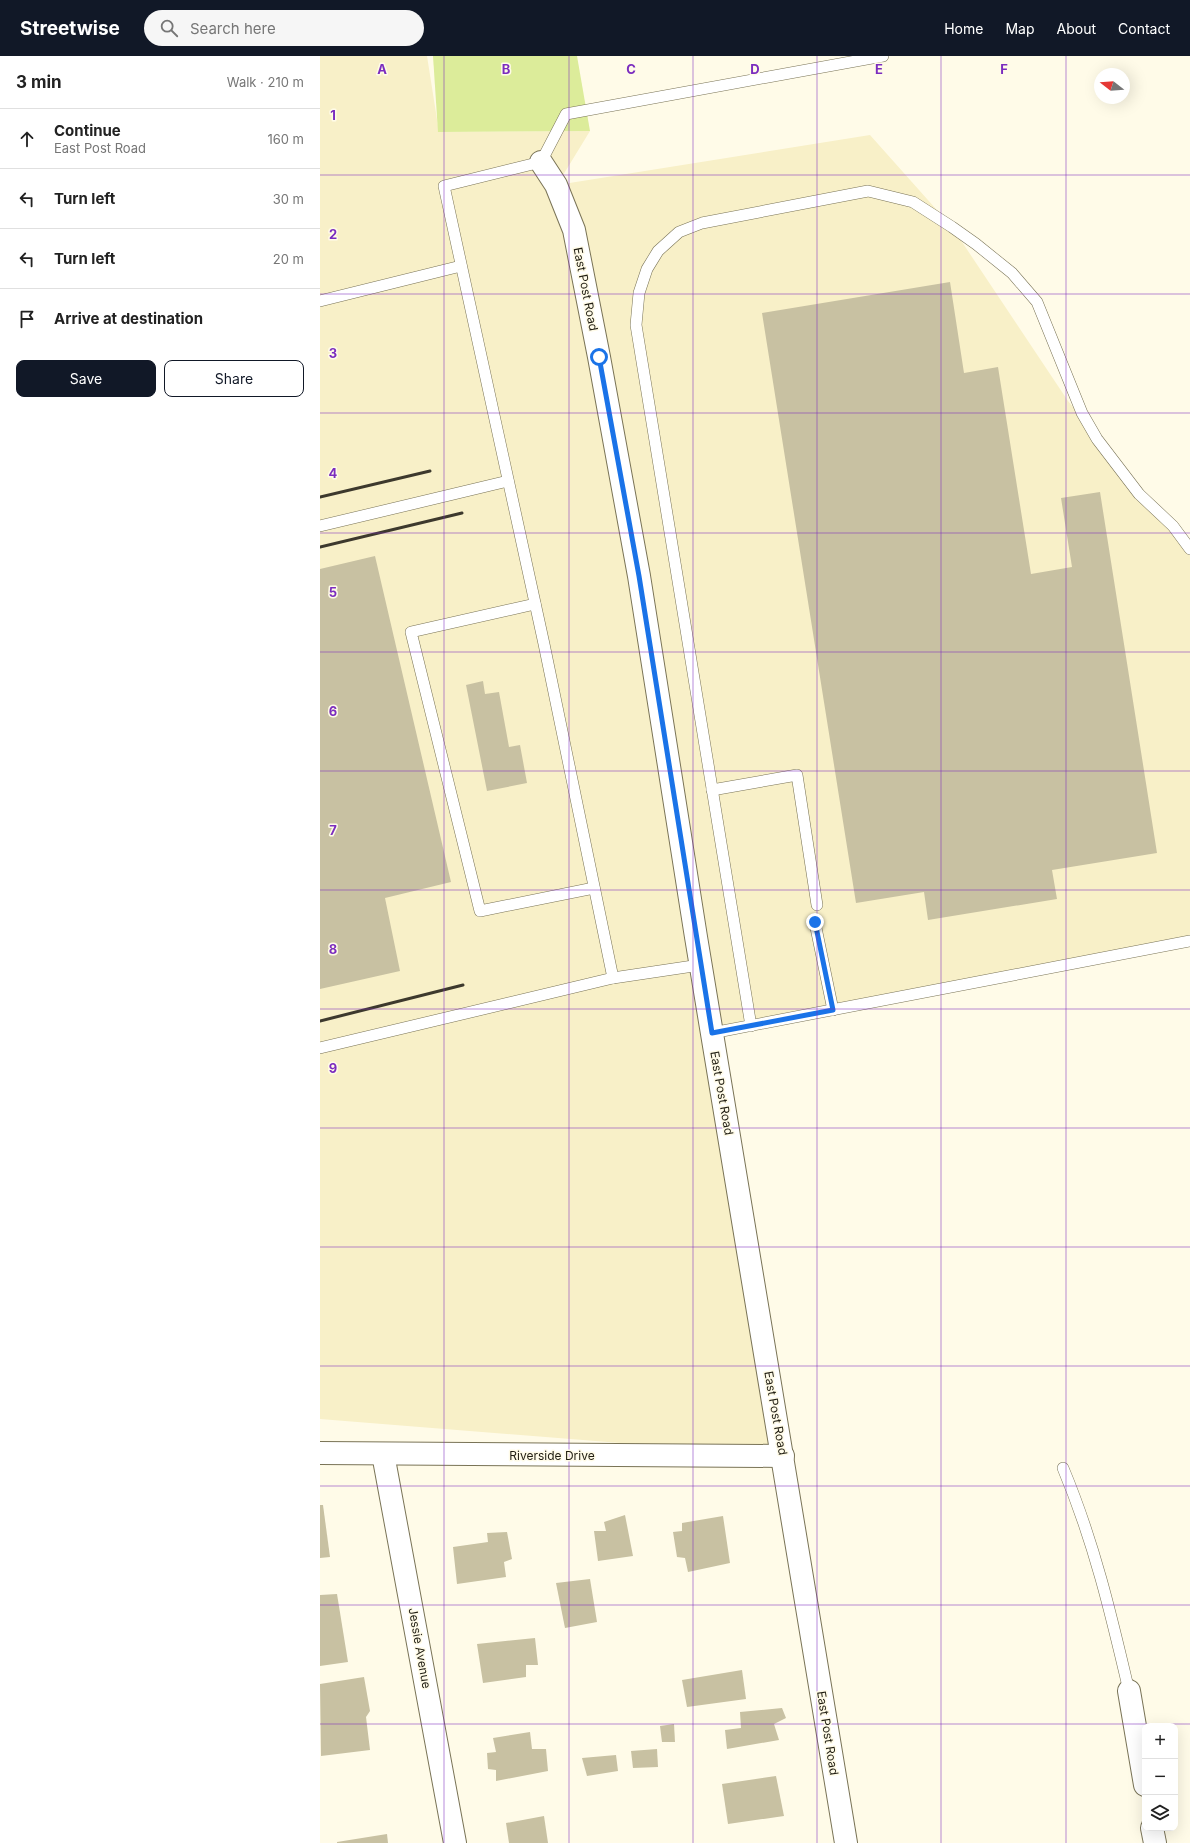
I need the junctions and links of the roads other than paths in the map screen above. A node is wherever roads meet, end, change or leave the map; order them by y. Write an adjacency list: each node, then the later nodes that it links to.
1 (883, 56): 2 (lane)
2 (541, 162): 3 (lane); 14 (street, East Post Road)
3 (461, 266): 4 (lane); 5 (lane)
4 (320, 301)
5 (508, 481): 6 (lane); 8 (lane)
6 (320, 526)
7 (1190, 549): 9 (lane)
8 (535, 604): 10 (lane); 10 (lane)
9 (712, 790): 11 (lane); 17 (lane)
10 (594, 888): 15 (lane)
11 (817, 905)
12 (815, 922): 16 (lane)
13 (1190, 942): 16 (lane)
14 (700, 965): 15 (lane); 18 (street, East Post Road)
15 (613, 978): 19 (lane)
16 (833, 1010): 17 (lane)
17 (751, 1026): 18 (lane)
18 (712, 1033): 22 (street, East Post Road)
19 (320, 1048)
20 (320, 1453): 21 (street, Riverside Drive)
21 (383, 1454): 22 (street, Riverside Drive); 27 (street, Jessie Avenue)
22 (783, 1456): 28 (street, East Post Road)
23 (1063, 1468): 24 (lane)
24 (1129, 1691): 25 (street)
25 (1142, 1767)
26 (1153, 1831): 29 (street)
27 (455, 1843)
28 (846, 1843)
29 (1155, 1843)

